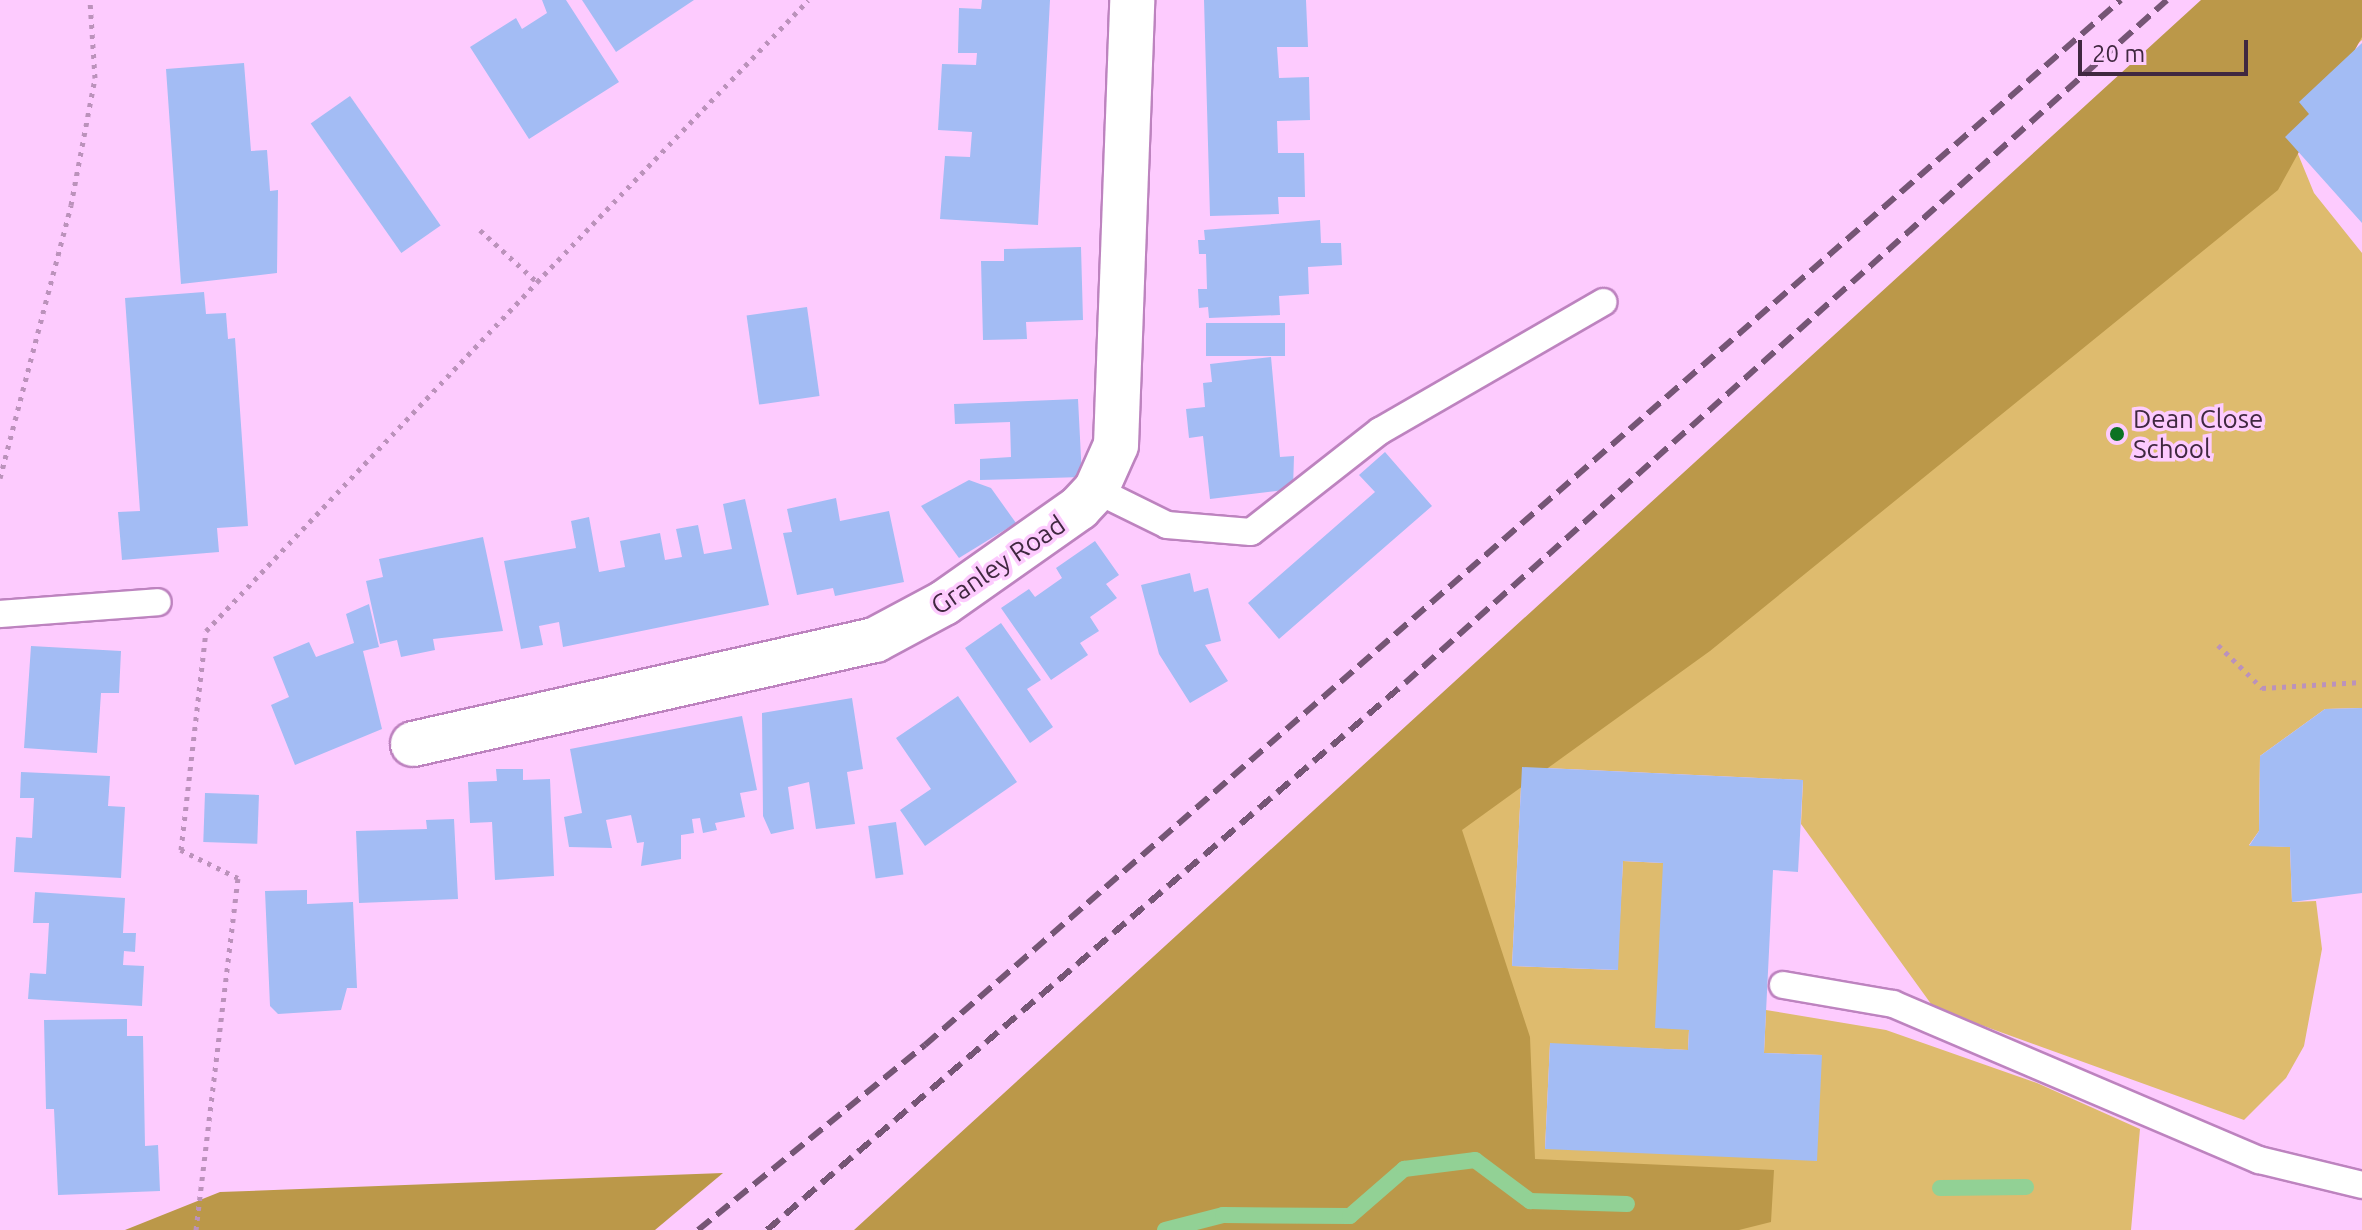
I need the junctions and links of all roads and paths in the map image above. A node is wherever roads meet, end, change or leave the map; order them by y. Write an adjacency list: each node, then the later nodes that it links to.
1 (90, 0): 7 (path)
2 (808, 0): 5 (path)
3 (1132, 0): 8 (street, Granley Road)
4 (480, 230): 5 (path)
5 (537, 282): 16 (path)
6 (1603, 302): 8 (lane)
7 (0, 478)
8 (1096, 490): 13 (street, Granley Road)
9 (158, 602): 10 (lane)
10 (0, 614)
11 (2218, 645): 12 (path)
12 (2362, 682)
13 (413, 744)
14 (1783, 985): 15 (lane)
15 (2362, 1185)
16 (196, 1230)

